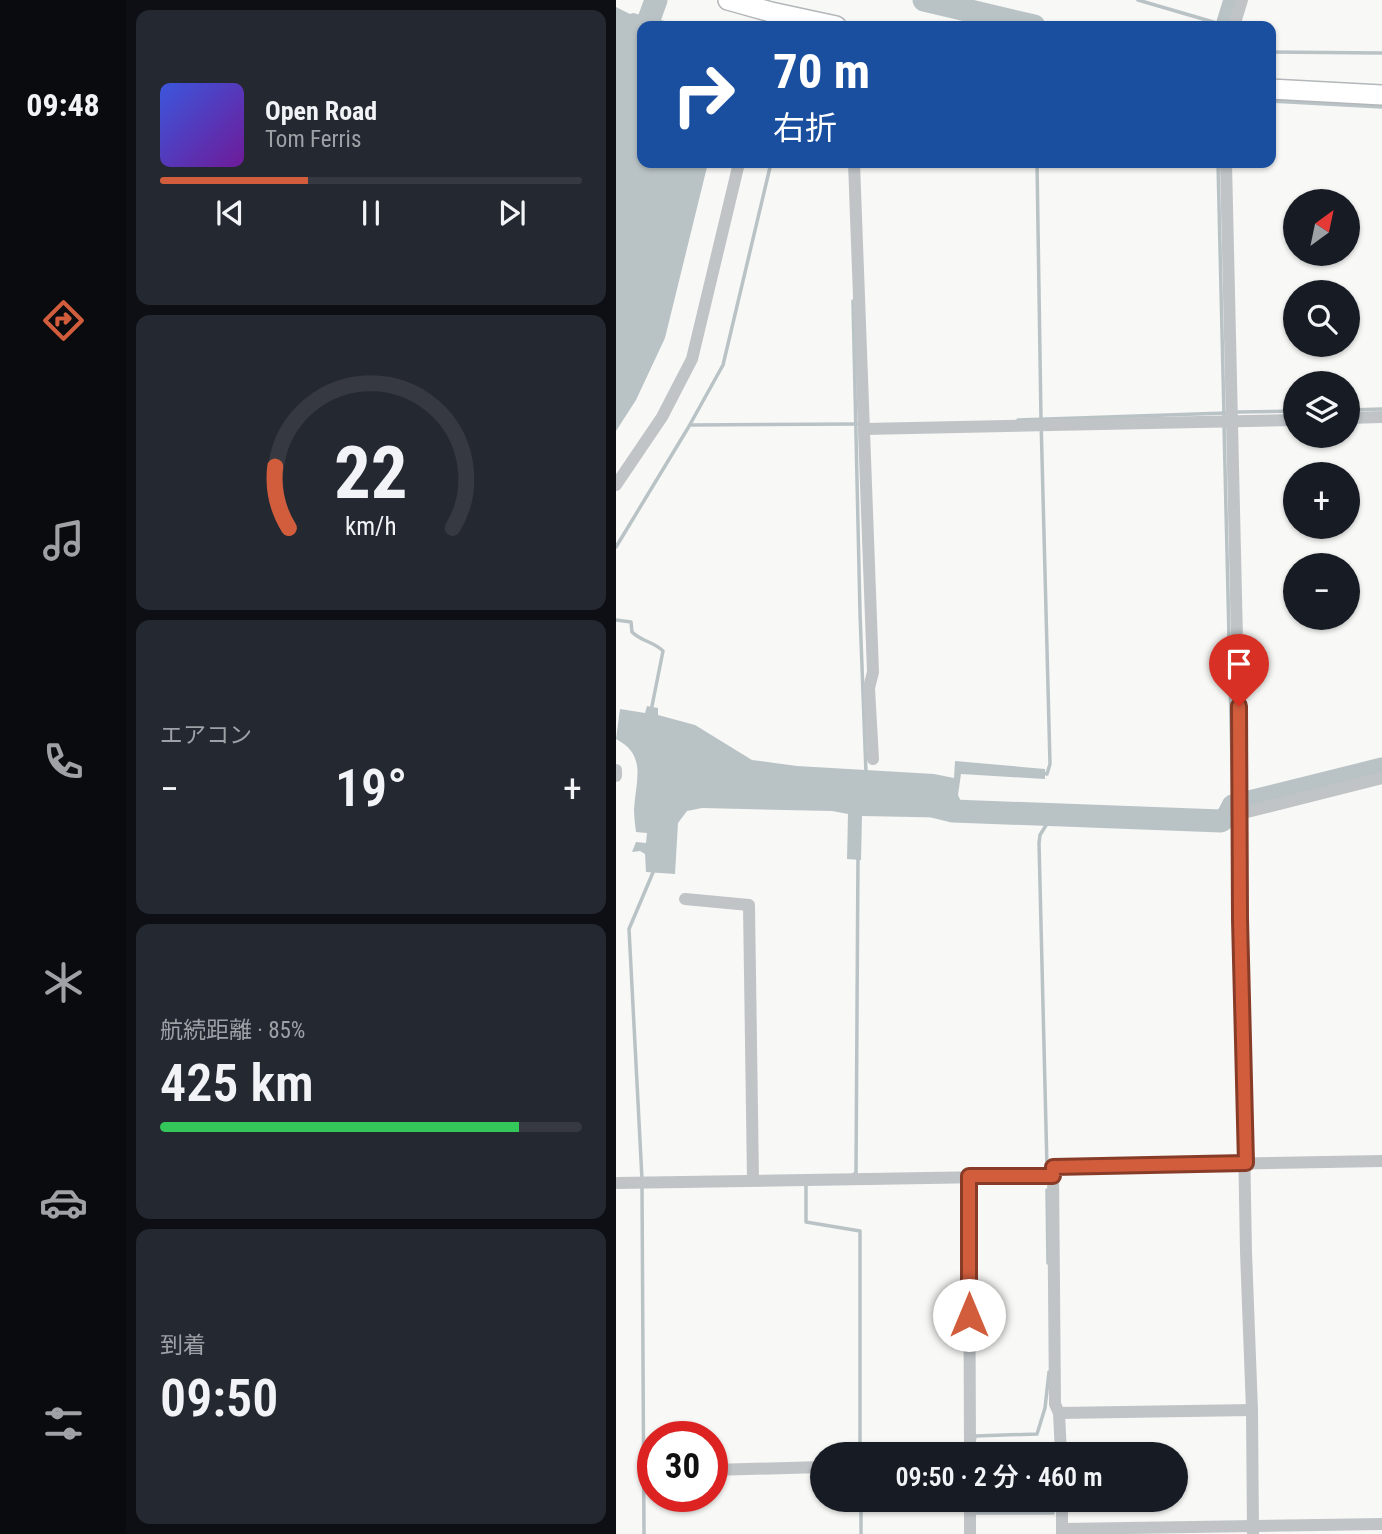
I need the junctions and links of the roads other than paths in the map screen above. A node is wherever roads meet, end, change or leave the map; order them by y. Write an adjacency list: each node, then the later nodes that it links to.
1 (728, 0): 3 (highway)
2 (1242, 0): 5 (street)
3 (770, 19): 4 (highway)
4 (789, 21)
5 (1236, 21)
6 (1276, 89): 7 (highway)
7 (1382, 95)
8 (738, 168): 16 (street)
9 (854, 168): 15 (street)
10 (1226, 168): 14 (street)
11 (1382, 417): 12 (street)
12 (1360, 418)
13 (1283, 420): 14 (street)
14 (1232, 422): 15 (street); 21 (street)
15 (864, 429): 17 (street)
16 (616, 485)
17 (873, 759)
18 (616, 770): 19 (street)
19 (616, 776)
20 (1382, 778): 21 (street)
21 (1240, 808): 24 (street)
22 (685, 900): 27 (street)
23 (1382, 1161): 24 (street)
24 (1246, 1163): 26 (street); 29 (street)
25 (969, 1176): 26 (street); 27 (street); 31 (street)
26 (1049, 1176): 30 (street)
27 (753, 1180): 28 (street)
28 (616, 1183)
29 (1252, 1410): 30 (street); 38 (street)
30 (1059, 1413): 32 (street)
31 (970, 1442)
32 (1060, 1442)
33 (810, 1467): 34 (street)
34 (728, 1470)
35 (970, 1512): 40 (street)
36 (1062, 1512): 39 (street)
37 (1382, 1524): 38 (street)
38 (1252, 1530): 39 (street)
39 (1063, 1532)
40 (970, 1534)

